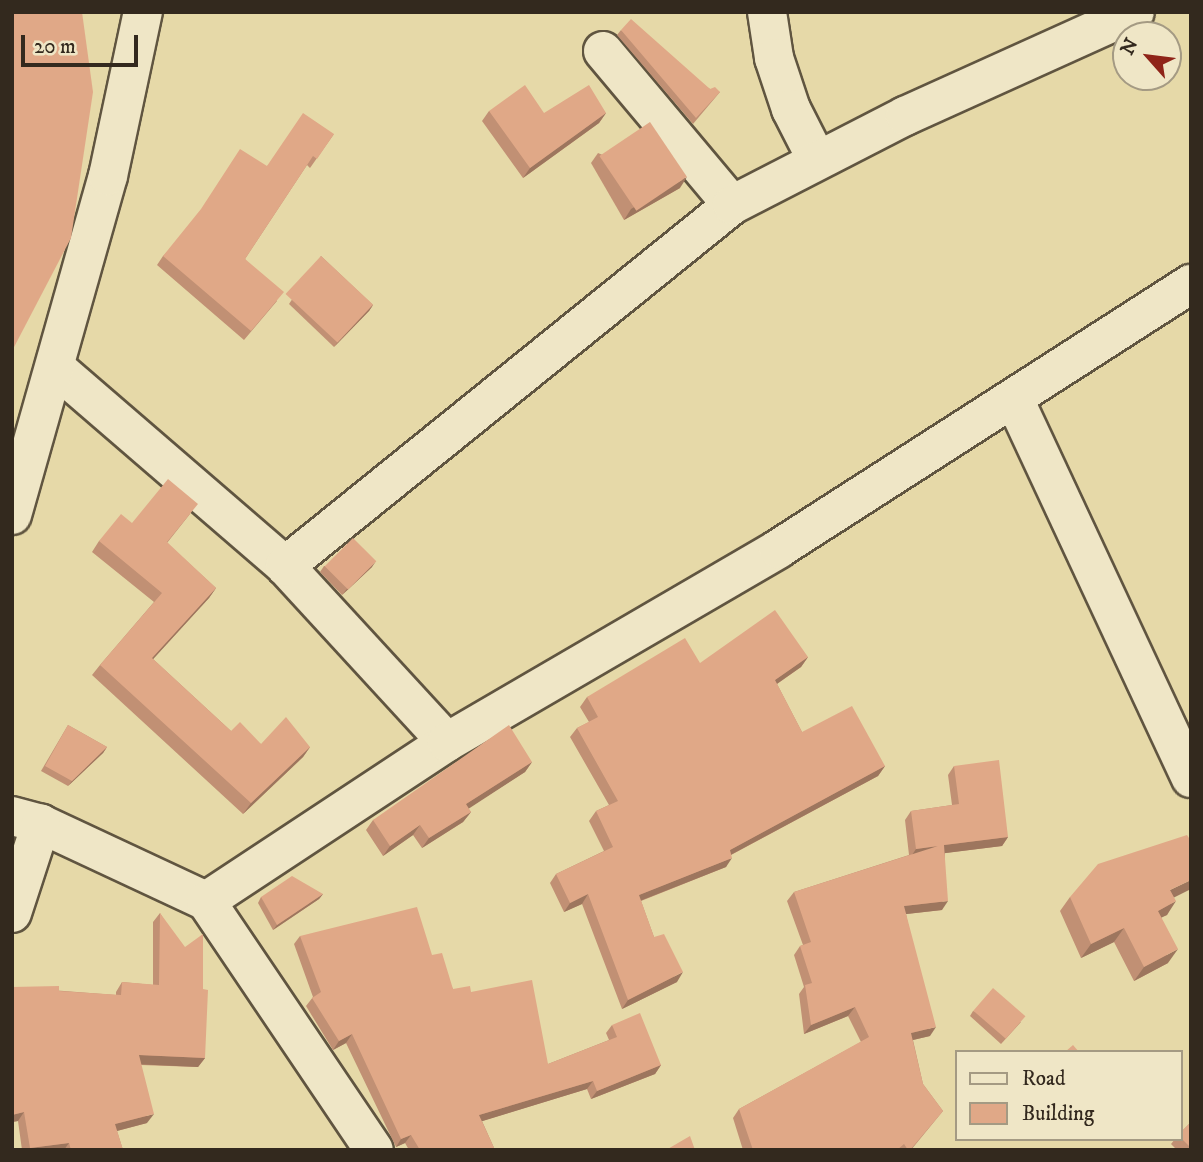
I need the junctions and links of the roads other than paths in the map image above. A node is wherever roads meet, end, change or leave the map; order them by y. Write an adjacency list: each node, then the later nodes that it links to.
1 (143, 12): 8 (street)
2 (767, 12): 5 (street)
3 (1135, 12): 5 (street)
4 (603, 51): 6 (street)
5 (817, 160): 6 (street)
6 (732, 205): 11 (street)
7 (1191, 284): 9 (street)
8 (56, 368): 10 (street); 11 (street)
9 (1015, 401): 12 (street); 13 (street)
10 (12, 515)
11 (285, 566): 12 (street)
12 (447, 741): 15 (street)
13 (1191, 778)
14 (27, 820): 15 (street); 16 (street)
15 (206, 901): 17 (street)
16 (12, 913)
17 (374, 1150)

